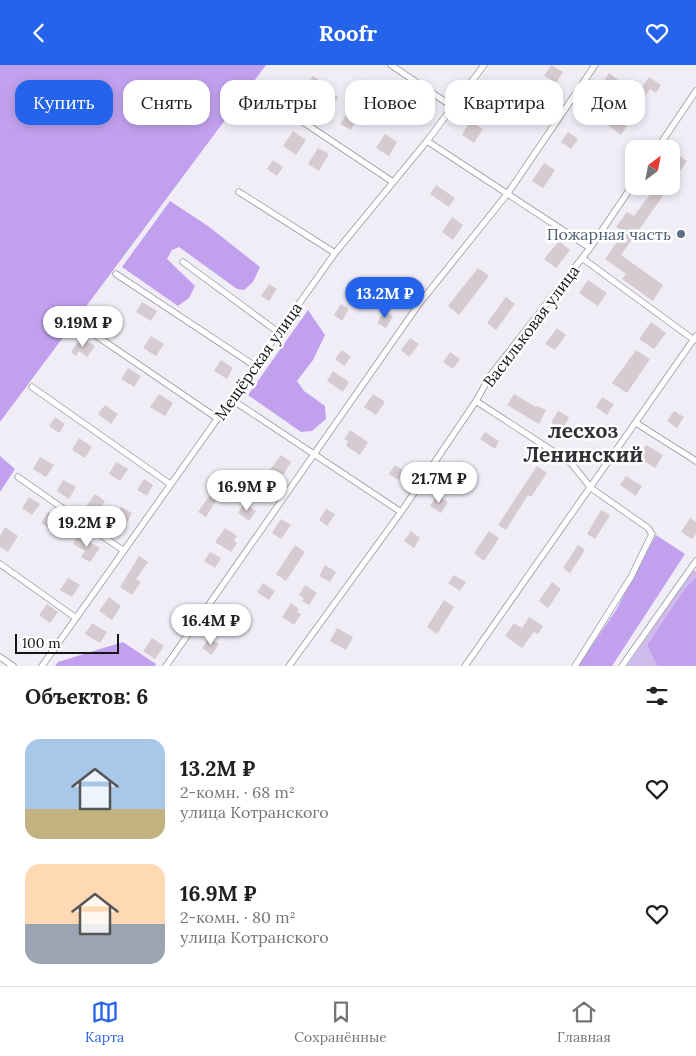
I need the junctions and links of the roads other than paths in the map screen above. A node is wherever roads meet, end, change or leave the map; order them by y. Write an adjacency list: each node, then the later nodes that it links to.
1 (391, 65): 6 (street)
2 (484, 65): 4 (street, Мещёрская улица)
3 (595, 65): 13 (street)
4 (473, 80)
5 (696, 91): 9 (street)
6 (445, 102)
7 (445, 117): 10 (street, Мещёрская улица)
8 (307, 125): 11 (street)
9 (663, 140)
10 (427, 141): 11 (street, Мещёрская улица); 13 (street)
11 (392, 182): 16 (street, Мещёрская улица)
12 (239, 192): 16 (street)
13 (508, 193): 15 (street); 29 (street)
14 (626, 195): 15 (street, Васильковая улица)
15 (590, 248): 17 (street, Васильковая улица)
16 (335, 253): 21 (street, Мещёрская улица)
17 (582, 258): 22 (street); 26 (street, Васильковая улица)
18 (184, 262): 21 (street)
19 (116, 274): 23 (street)
20 (78, 324): 27 (street)
21 (278, 332): 23 (street, Мещёрская улица)
22 (695, 338): 28 (street)
23 (254, 366): 25 (street, Мещёрская улица)
24 (32, 387): 32 (street)
25 (231, 399): 27 (street, Мещёрская улица); 29 (street)
26 (476, 401): 33 (street); 34 (street, Васильковая улица)
27 (217, 418): 32 (street, Мещёрская улица)
28 (636, 423): 30 (street); 33 (street)
29 (314, 455): 34 (street); 42 (street)
30 (696, 461)
31 (18, 477): 35 (street)
32 (170, 484): 35 (street, Мещёрская улица)
33 (591, 487): 44 (street); 45 (street)
34 (401, 512): 43 (street, Васильковая улица)
35 (124, 551): 38 (street, Мещёрская улица)
36 (696, 561): 46 (street)
37 (0, 564): 38 (street)
38 (76, 618): 41 (street, Мещёрская улица)
39 (0, 657): 40 (street)
40 (13, 666)
41 (42, 666)
42 (166, 666)
43 (289, 666)
44 (465, 666)
45 (575, 666)
46 (622, 666)

